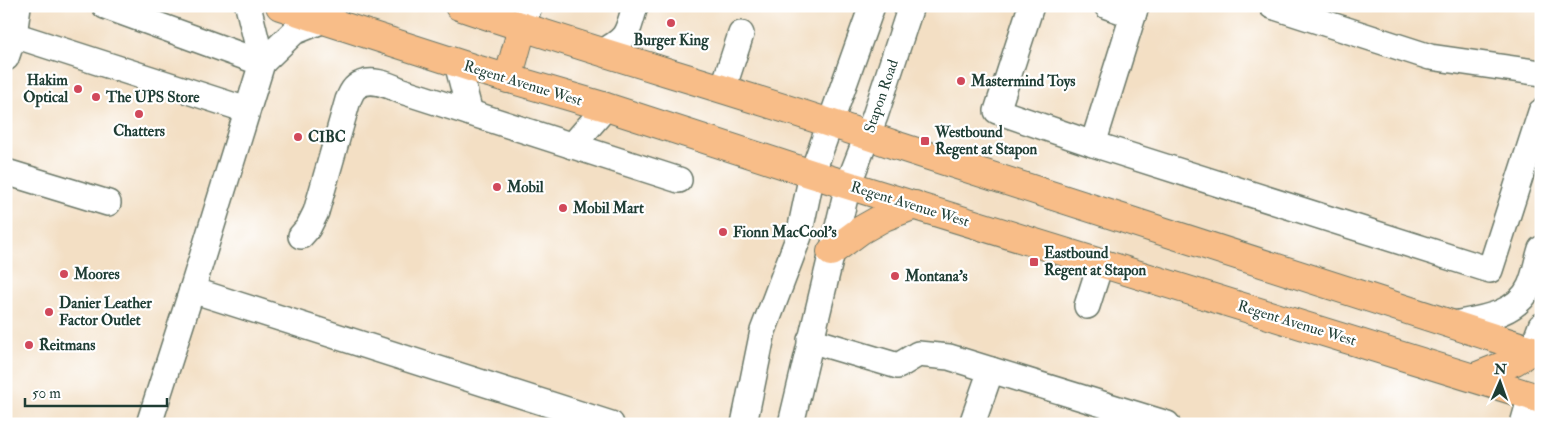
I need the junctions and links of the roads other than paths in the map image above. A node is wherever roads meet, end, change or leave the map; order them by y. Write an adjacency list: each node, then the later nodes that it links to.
1 (18, 6): 16 (street)
2 (105, 6): 18 (street)
3 (248, 6): 18 (street)
4 (280, 6): 14 (main road, Regent Avenue West)
5 (459, 6): 13 (main road)
6 (635, 6): 17 (street)
7 (872, 6): 27 (street)
8 (911, 6): 28 (street, Stapon Road)
9 (1031, 6): 29 (street)
10 (1107, 6): 12 (street)
11 (1272, 6): 20 (street)
12 (1134, 10): 29 (street)
13 (526, 17): 17 (main road); 21 (main road)
14 (324, 20): 18 (street); 19 (main road, Regent Avenue West)
15 (742, 34): 22 (street)
16 (10, 47): 24 (street)
17 (602, 52): 22 (main road)
18 (262, 62): 24 (street)
19 (456, 63): 21 (main road, Regent Avenue West); 26 (street)
20 (1541, 73)
21 (508, 79): 23 (main road, Regent Avenue West)
22 (723, 89): 27 (main road)
23 (606, 108): 30 (street); 32 (main road, Regent Avenue West)
24 (246, 110): 41 (street)
25 (1541, 112): 29 (street)
26 (470, 113): 30 (street); 37 (street)
27 (831, 122): 28 (main road); 32 (street)
28 (868, 135): 34 (street, Stapon Road); 43 (main road)
29 (1093, 144)
30 (572, 146): 33 (street)
31 (6, 172): 35 (street)
32 (812, 174): 34 (main road, Regent Avenue West); 51 (street)
33 (679, 180)
34 (848, 185): 36 (main road, Regent Avenue West); 39 (street, Stapon Road)
35 (108, 203)
36 (915, 206): 39 (main road); 40 (main road, Regent Avenue West)
37 (301, 236)
38 (1541, 249): 43 (street)
39 (831, 252): 44 (street, Stapon Road)
40 (1101, 262): 42 (street); 47 (main road, Regent Avenue West)
41 (192, 290): 49 (street); 50 (street)
42 (1087, 306)
43 (1453, 324): 45 (main road)
44 (810, 340): 46 (street); 52 (street, Stapon Road)
45 (1538, 343): 47 (main road)
46 (998, 372): 53 (street); 54 (street); 55 (street)
47 (1474, 377): 48 (main road, Regent Avenue West)
48 (1537, 395): 56 (street)
49 (149, 424)
50 (611, 424)
51 (744, 424)
52 (791, 424)
53 (972, 424)
54 (986, 424)
55 (1168, 424)
56 (1523, 424)

